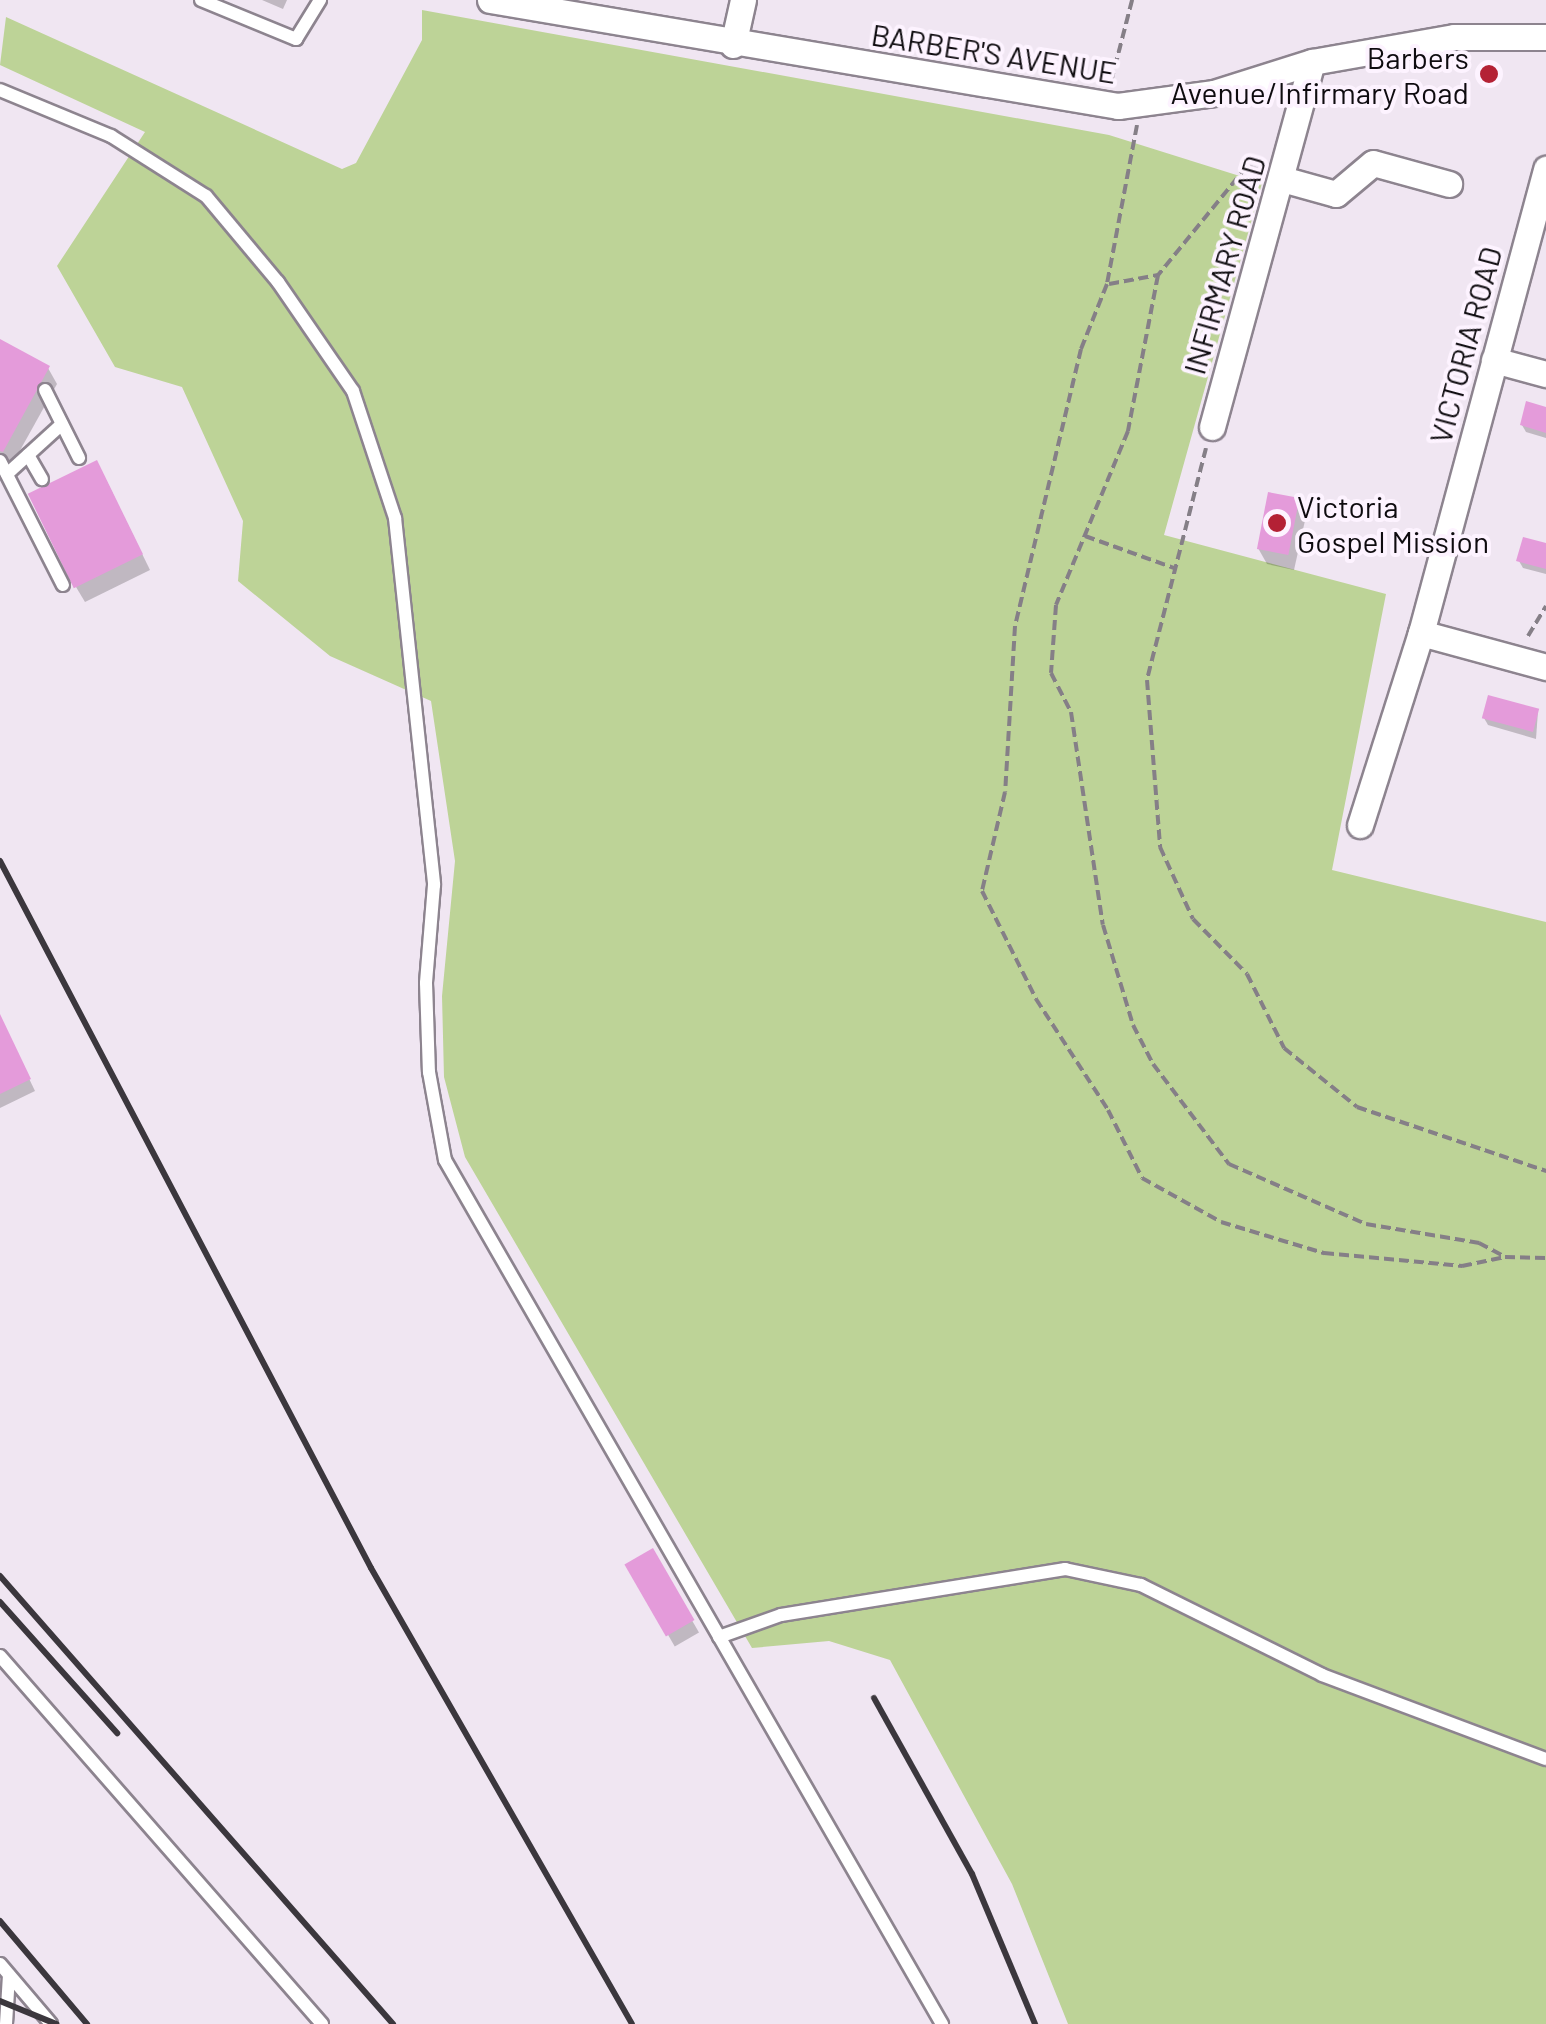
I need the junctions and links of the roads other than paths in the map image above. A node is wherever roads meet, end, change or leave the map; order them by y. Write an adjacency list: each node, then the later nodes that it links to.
1 (200, 0): 2 (lane)
2 (320, 0)
3 (490, 0): 6 (street, BARBER'S AVENUE)
4 (744, 0): 6 (street)
5 (1546, 38): 7 (street, BARBER'S AVENUE)
6 (734, 45): 7 (street, BARBER'S AVENUE)
7 (1312, 62): 10 (street, INFIRMARY ROAD)
8 (0, 90): 25 (lane)
9 (1546, 168): 12 (street, VICTORIA ROAD)
10 (1282, 179): 11 (street); 16 (street, INFIRMARY ROAD)
11 (1449, 184)
12 (1494, 360): 13 (street); 22 (street, VICTORIA ROAD)
13 (1546, 374)
14 (45, 390): 15 (lane)
15 (62, 424): 17 (lane); 18 (lane)
16 (1212, 427)
17 (28, 456): 19 (lane); 20 (lane)
18 (79, 458)
19 (4, 468): 21 (lane)
20 (42, 479)
21 (63, 585)
22 (1421, 634): 23 (street); 24 (street, VICTORIA ROAD)
23 (1546, 667)
24 (1360, 825)
25 (719, 1637): 27 (lane); 32 (lane)
26 (0, 1656): 31 (lane)
27 (1546, 1759)
28 (5, 1970): 29 (lane); 30 (lane)
29 (4, 2014)
30 (51, 2024)
31 (322, 2024)
32 (942, 2024)

